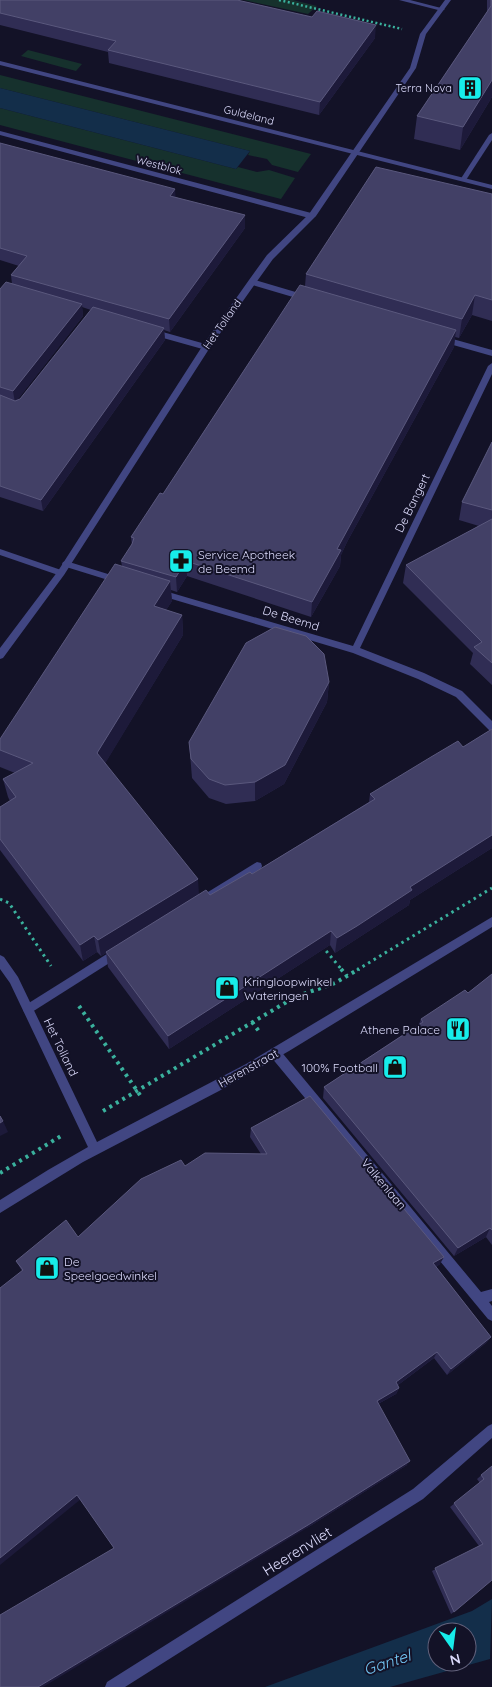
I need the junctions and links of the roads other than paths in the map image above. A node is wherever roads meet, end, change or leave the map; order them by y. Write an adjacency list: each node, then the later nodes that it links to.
1 (402, 0): 3 (street)
2 (448, 0): 3 (street, Het Tolland)
3 (442, 9): 7 (street, Het Tolland)
4 (0, 63): 7 (street, Guldeland)
5 (0, 133): 10 (street, Westblok)
6 (492, 135): 8 (street)
7 (356, 152): 8 (street, Guldeland); 10 (street, Het Tolland)
8 (463, 180): 9 (street, Guldeland)
9 (492, 187)
10 (312, 216): 11 (street, Het Tolland)
11 (252, 282): 12 (street); 15 (street, Het Tolland)
12 (315, 301)
13 (141, 329): 15 (street)
14 (435, 336): 16 (street)
15 (206, 348): 19 (street, Het Tolland)
16 (492, 353)
17 (492, 366): 22 (street, De Bangert)
18 (0, 552): 19 (street)
19 (64, 569): 20 (street); 23 (street, Het Tolland)
20 (132, 584)
21 (150, 589): 22 (street, De Beemd)
22 (355, 650): 24 (street, De Beemd)
23 (0, 655)
24 (492, 727)
25 (257, 866): 26 (street)
26 (190, 908)
27 (492, 922): 31 (street, Herenstraat)
28 (132, 944): 30 (street)
29 (0, 960): 30 (street, Het Tolland)
30 (28, 1009): 32 (street, Het Tolland)
31 (276, 1054): 32 (street, Herenstraat); 34 (street, Valkenlaan)
32 (94, 1148): 33 (street, Herenstraat)
33 (0, 1207)
34 (486, 1296): 35 (street, Valkenlaan)
35 (492, 1315)
36 (492, 1430): 37 (street, Heerenvliet)
37 (112, 1687)

